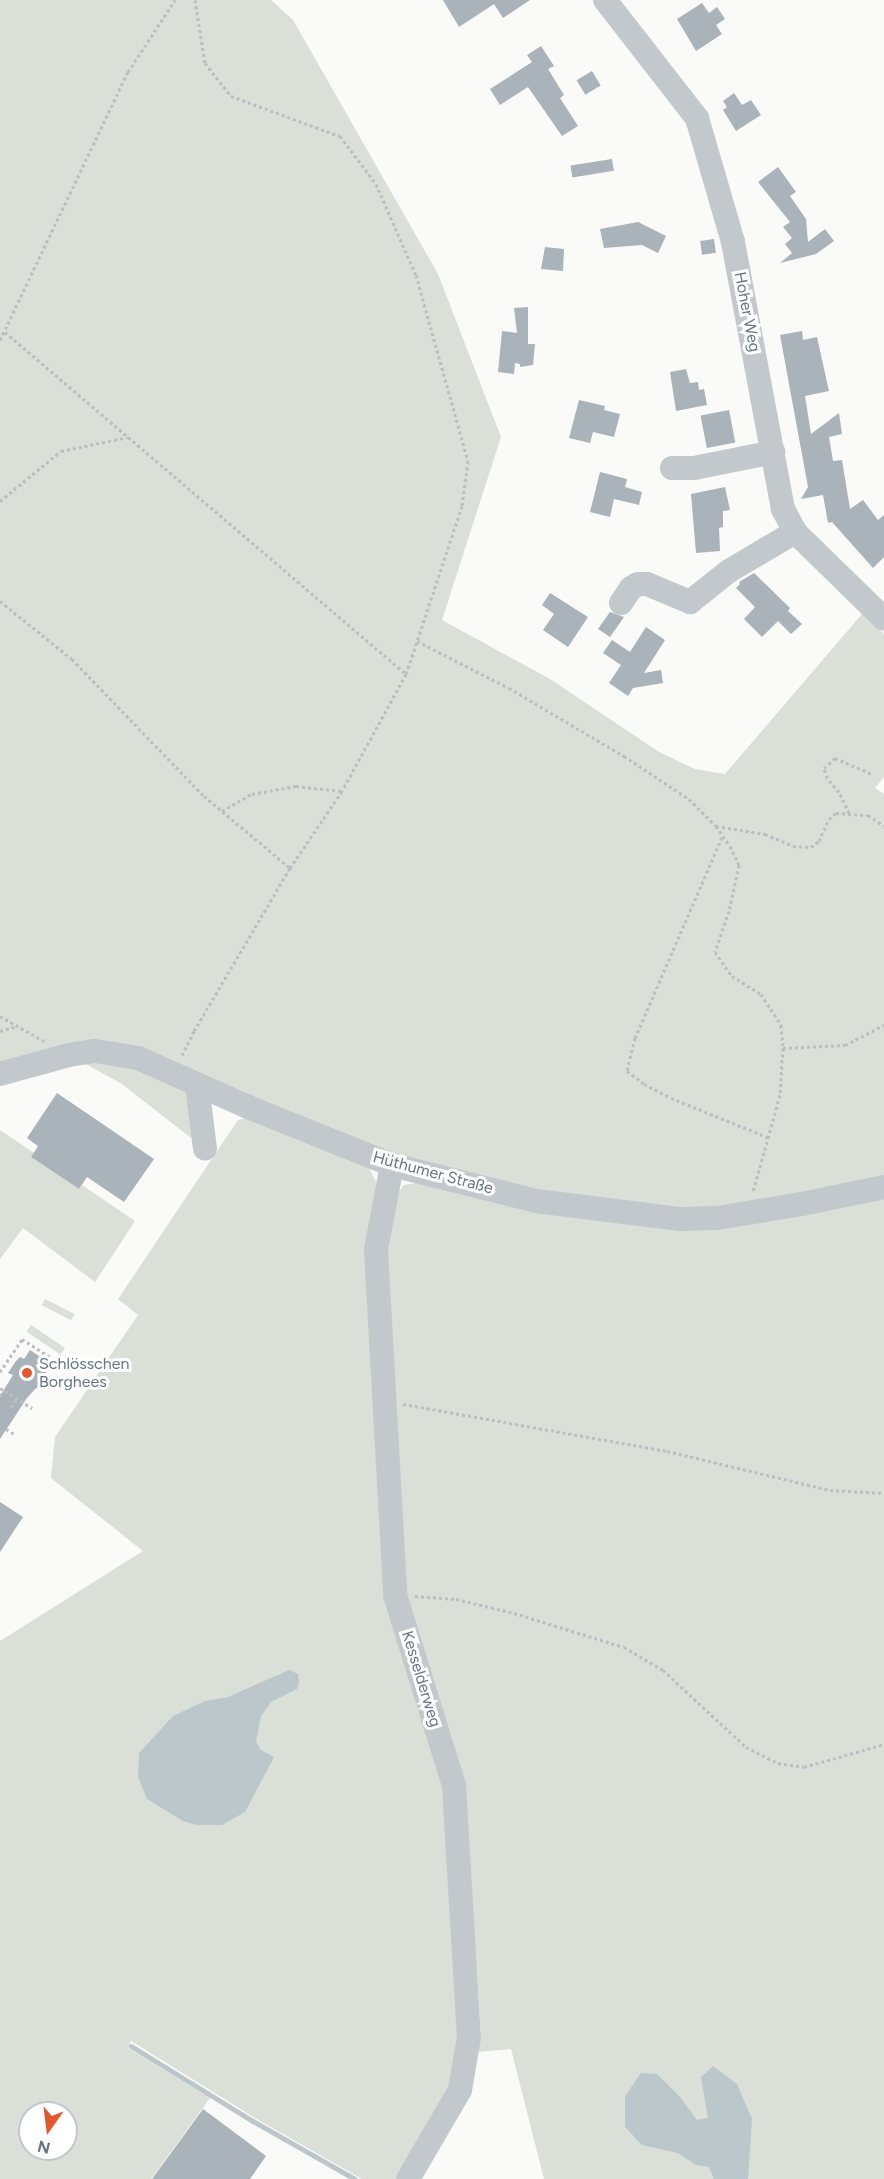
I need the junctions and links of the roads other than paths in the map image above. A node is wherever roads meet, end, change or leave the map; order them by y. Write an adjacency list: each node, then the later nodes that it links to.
1 (605, 0): 2 (street, Hoher Weg)
2 (773, 452): 3 (street); 4 (street, Hoher Weg)
3 (672, 468)
4 (795, 532): 5 (street); 6 (street, Hoher Weg)
5 (621, 603)
6 (884, 619)
7 (0, 1074): 8 (street, Hüthumer Straße)
8 (197, 1084): 9 (street); 10 (street, Hüthumer Straße)
9 (205, 1149)
10 (392, 1165): 11 (street, Hüthumer Straße); 12 (street, Kesselderweg)
11 (884, 1187)
12 (408, 2179)

